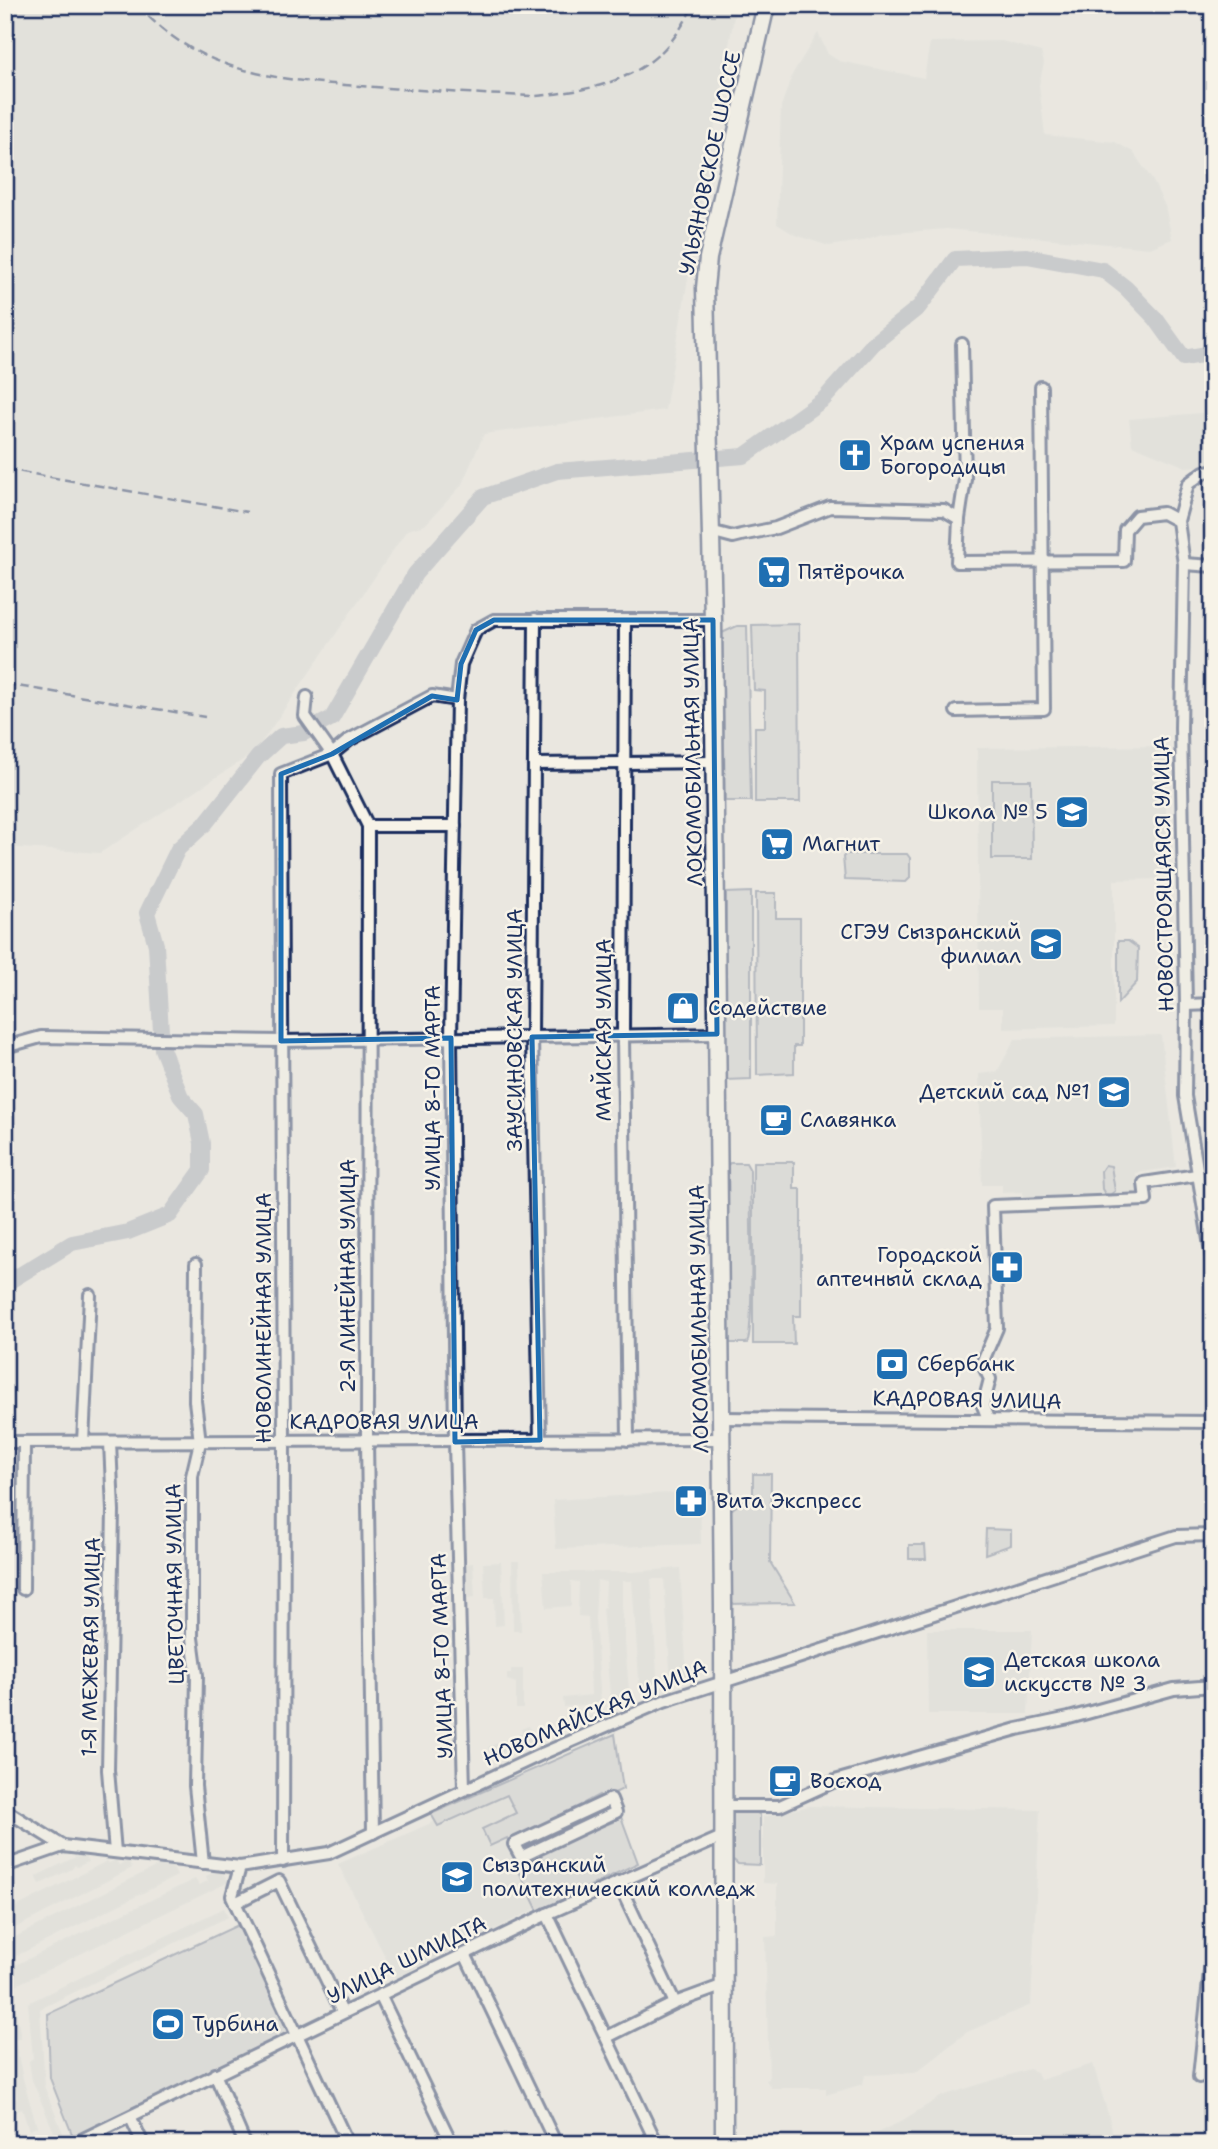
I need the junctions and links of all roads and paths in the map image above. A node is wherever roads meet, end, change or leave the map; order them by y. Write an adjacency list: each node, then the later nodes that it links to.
1 (766, 5): 5 (main road, УЛЬЯНОВСКОЕ ШОССЕ)
2 (962, 344): 6 (street)
3 (1041, 387): 9 (street)
4 (1213, 471): 7 (street, НОВОСТРОЯЩАЯСЯ УЛИЦА)
5 (710, 493): 8 (main road, ЛОКОМОБИЛЬНАЯ УЛИЦА)
6 (959, 519): 8 (street); 9 (street)
7 (1178, 521): 9 (street); 10 (street, НОВОСТРОЯЩАЯСЯ УЛИЦА)
8 (710, 531): 14 (main road, ЛОКОМОБИЛЬНАЯ УЛИЦА)
9 (1042, 562): 17 (street)
10 (1184, 564): 11 (street); 25 (street, НОВОСТРОЯЩАЯСЯ УЛИЦА)
11 (1213, 566)
12 (535, 619): 13 (street, УЛИЦА 8-ГО МАРТА); 16 (street, УЛИЦА 8-ГО МАРТА); 20 (street, ЗАУСИНОВСКАЯ УЛИЦА)
13 (625, 620): 14 (street, УЛИЦА 8-ГО МАРТА); 21 (street, МАЙСКАЯ УЛИЦА)
14 (713, 620): 19 (main road, ЛОКОМОБИЛЬНАЯ УЛИЦА)
15 (307, 697): 18 (street, 2-Я ЛИНЕЙНАЯ УЛИЦА)
16 (457, 701): 18 (street); 23 (street, УЛИЦА 8-ГО МАРТА)
17 (956, 711)
18 (332, 754): 22 (street, 2-Я ЛИНЕЙНАЯ УЛИЦА); 31 (street, НОВОЛИНЕЙНАЯ УЛИЦА)
19 (714, 762): 21 (street); 26 (main road, ЛОКОМОБИЛЬНАЯ УЛИЦА)
20 (534, 764): 21 (street); 28 (street, ЗАУСИНОВСКАЯ УЛИЦА)
21 (624, 764): 27 (street, МАЙСКАЯ УЛИЦА)
22 (368, 826): 23 (street); 30 (street, 2-Я ЛИНЕЙНАЯ УЛИЦА)
23 (455, 826): 29 (street, УЛИЦА 8-ГО МАРТА)
24 (1213, 1004): 25 (street)
25 (1186, 1005): 33 (street, НОВОСТРОЯЩАЯСЯ УЛИЦА)
26 (717, 1034): 27 (street); 37 (main road, ЛОКОМОБИЛЬНАЯ УЛИЦА)
27 (623, 1036): 28 (street); 42 (street, МАЙСКАЯ УЛИЦА)
28 (533, 1037): 29 (street); 41 (street, ЗАУСИНОВСКАЯ УЛИЦА)
29 (451, 1038): 30 (street); 50 (street, УЛИЦА 8-ГО МАРТА)
30 (368, 1039): 31 (street); 45 (street, 2-Я ЛИНЕЙНАЯ УЛИЦА)
31 (281, 1041): 32 (street); 44 (street, НОВОЛИНЕЙНАЯ УЛИЦА)
32 (5, 1048)
33 (1197, 1175): 35 (street, НОВОСТРОЯЩАЯСЯ УЛИЦА); 38 (street)
34 (196, 1264): 43 (street, ЦВЕТОЧНАЯ УЛИЦА)
35 (1213, 1264)
36 (90, 1295): 48 (street)
37 (721, 1418): 38 (street, КАДРОВАЯ УЛИЦА); 40 (main road, ЛОКОМОБИЛЬНАЯ УЛИЦА)
38 (988, 1419): 39 (street, КАДРОВАЯ УЛИЦА)
39 (1213, 1422)
40 (721, 1439): 42 (street, КАДРОВАЯ УЛИЦА); 53 (main road, ЛОКОМОБИЛЬНАЯ УЛИЦА)
41 (540, 1440): 42 (street, КАДРОВАЯ УЛИЦА); 50 (street, КАДРОВАЯ УЛИЦА)
42 (628, 1440)
43 (200, 1441): 44 (street, КАДРОВАЯ УЛИЦА); 49 (street, КАДРОВАЯ УЛИЦА); 65 (street, ЦВЕТОЧНАЯ УЛИЦА)
44 (284, 1441): 45 (street, КАДРОВАЯ УЛИЦА); 64 (street, НОВОЛИНЕЙНАЯ УЛИЦА)
45 (367, 1441): 50 (street, КАДРОВАЯ УЛИЦА); 60 (street, 2-Я ЛИНЕЙНАЯ УЛИЦА)
46 (5, 1442): 47 (street, КАДРОВАЯ УЛИЦА)
47 (24, 1442): 48 (street, КАДРОВАЯ УЛИЦА); 52 (street)
48 (83, 1442): 49 (street, КАДРОВАЯ УЛИЦА)
49 (110, 1442): 63 (street, 1-Я МЕЖЕВАЯ УЛИЦА)
50 (455, 1442): 55 (street, УЛИЦА 8-ГО МАРТА)
51 (1213, 1535): 53 (street, НОВОМАЙСКАЯ УЛИЦА)
52 (23, 1589)
53 (724, 1681): 55 (street, НОВОМАЙСКАЯ УЛИЦА); 56 (main road, ЛОКОМОБИЛЬНАЯ УЛИЦА)
54 (1213, 1686): 56 (street)
55 (464, 1789): 60 (street, НОВОМАЙСКАЯ УЛИЦА)
56 (724, 1806): 61 (main road, ЛОКОМОБИЛЬНАЯ УЛИЦА)
57 (5, 1810): 62 (street, НОВОМАЙСКАЯ УЛИЦА)
58 (585, 1811): 59 (street); 59 (street); 59 (street)
59 (591, 1824)
60 (373, 1833): 64 (street, НОВОМАЙСКАЯ УЛИЦА)
61 (724, 1836): 68 (street, УЛИЦА ШМИДТА); 73 (main road, ЛОКОМОБИЛЬНАЯ УЛИЦА)
62 (63, 1846): 63 (street, НОВОМАЙСКАЯ УЛИЦА); 66 (street)
63 (115, 1853): 65 (street, НОВОМАЙСКАЯ УЛИЦА)
64 (283, 1861): 67 (street, НОВОМАЙСКАЯ УЛИЦА)
65 (204, 1863): 67 (street, НОВОМАЙСКАЯ УЛИЦА)
66 (5, 1866)
67 (240, 1867): 69 (street)
68 (618, 1882): 70 (street, УЛИЦА ШМИДТА); 75 (street)
69 (235, 1903): 76 (street); 77 (street)
70 (547, 1914): 72 (street, УЛИЦА ШМИДТА); 78 (street)
71 (1213, 1942): 80 (street)
72 (465, 1954): 74 (street, УЛИЦА ШМИДТА); 87 (street)
73 (724, 1985): 75 (street); 89 (main road, ЛОКОМОБИЛЬНАЯ УЛИЦА)
74 (380, 1995): 76 (street, УЛИЦА ШМИДТА); 86 (street)
75 (675, 2003): 78 (street)
76 (342, 2012): 77 (street, УЛИЦА ШМИДТА)
77 (298, 2034): 79 (street, УЛИЦА ШМИДТА); 85 (street)
78 (607, 2037): 88 (street)
79 (215, 2074): 81 (street, УЛИЦА ШМИДТА); 84 (street)
80 (1199, 2077)
81 (131, 2118): 82 (street, УЛИЦА ШМИДТА); 83 (street)
82 (73, 2144)
83 (143, 2144)
84 (245, 2144)
85 (348, 2144)
86 (452, 2144)
87 (556, 2144)
88 (657, 2144)
89 (724, 2144)

